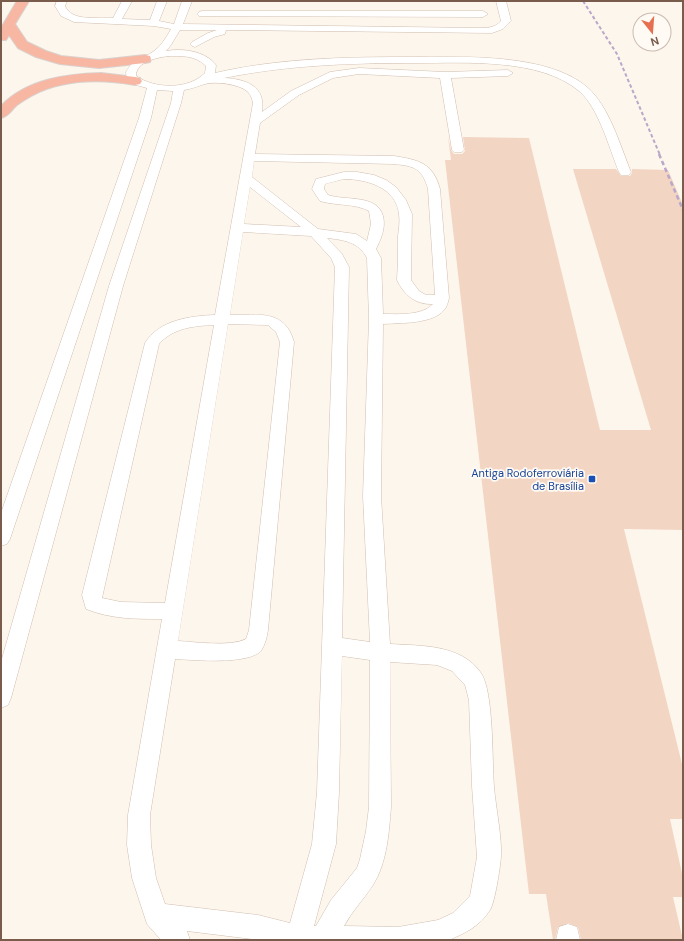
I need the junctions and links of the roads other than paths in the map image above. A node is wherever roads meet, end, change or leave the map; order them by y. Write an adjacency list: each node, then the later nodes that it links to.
1 (23, 1): 10 (highway)
2 (62, 1): 8 (lane)
3 (127, 1): 8 (lane)
4 (162, 1): 9 (lane)
5 (187, 1): 11 (lane)
6 (500, 1): 15 (lane)
7 (268, 11): 12 (lane); 14 (lane); 15 (lane)
8 (116, 21): 9 (lane)
9 (154, 23): 11 (lane)
10 (9, 24): 16 (highway); 19 (highway)
11 (177, 27): 12 (lane); 19 (lane)
12 (198, 28): 13 (lane); 17 (lane)
13 (234, 29): 14 (lane); 17 (lane)
14 (264, 29): 15 (lane)
15 (474, 31)
16 (1, 38)
17 (195, 44): 18 (lane)
18 (193, 54): 19 (lane); 22 (lane)
19 (149, 57): 23 (lane)
20 (445, 75): 21 (lane); 27 (lane); 28 (lane)
21 (560, 76): 22 (lane); 30 (lane)
22 (204, 80): 25 (lane); 27 (lane)
23 (135, 82): 24 (lane); 26 (highway)
24 (152, 88): 25 (lane); 38 (lane)
25 (179, 88): 43 (lane)
26 (1, 114)
27 (256, 121): 29 (lane)
28 (458, 150)
29 (250, 157): 31 (lane); 35 (lane)
30 (625, 172)
31 (246, 178): 32 (lane); 33 (lane)
32 (237, 228): 33 (lane); 37 (lane)
33 (315, 232): 34 (lane); 40 (lane)
34 (369, 249): 35 (lane); 36 (lane)
35 (442, 298): 36 (lane)
36 (376, 319): 42 (lane)
37 (222, 320): 39 (lane); 39 (lane); 41 (lane)
38 (1, 539)
39 (173, 611): 41 (lane)
40 (333, 646): 42 (lane); 46 (lane)
41 (167, 650): 44 (lane)
42 (380, 652): 45 (lane); 45 (lane)
43 (1, 698)
44 (156, 915): 46 (lane); 47 (lane)
45 (323, 938): 46 (lane)
46 (298, 939)
47 (178, 940)

